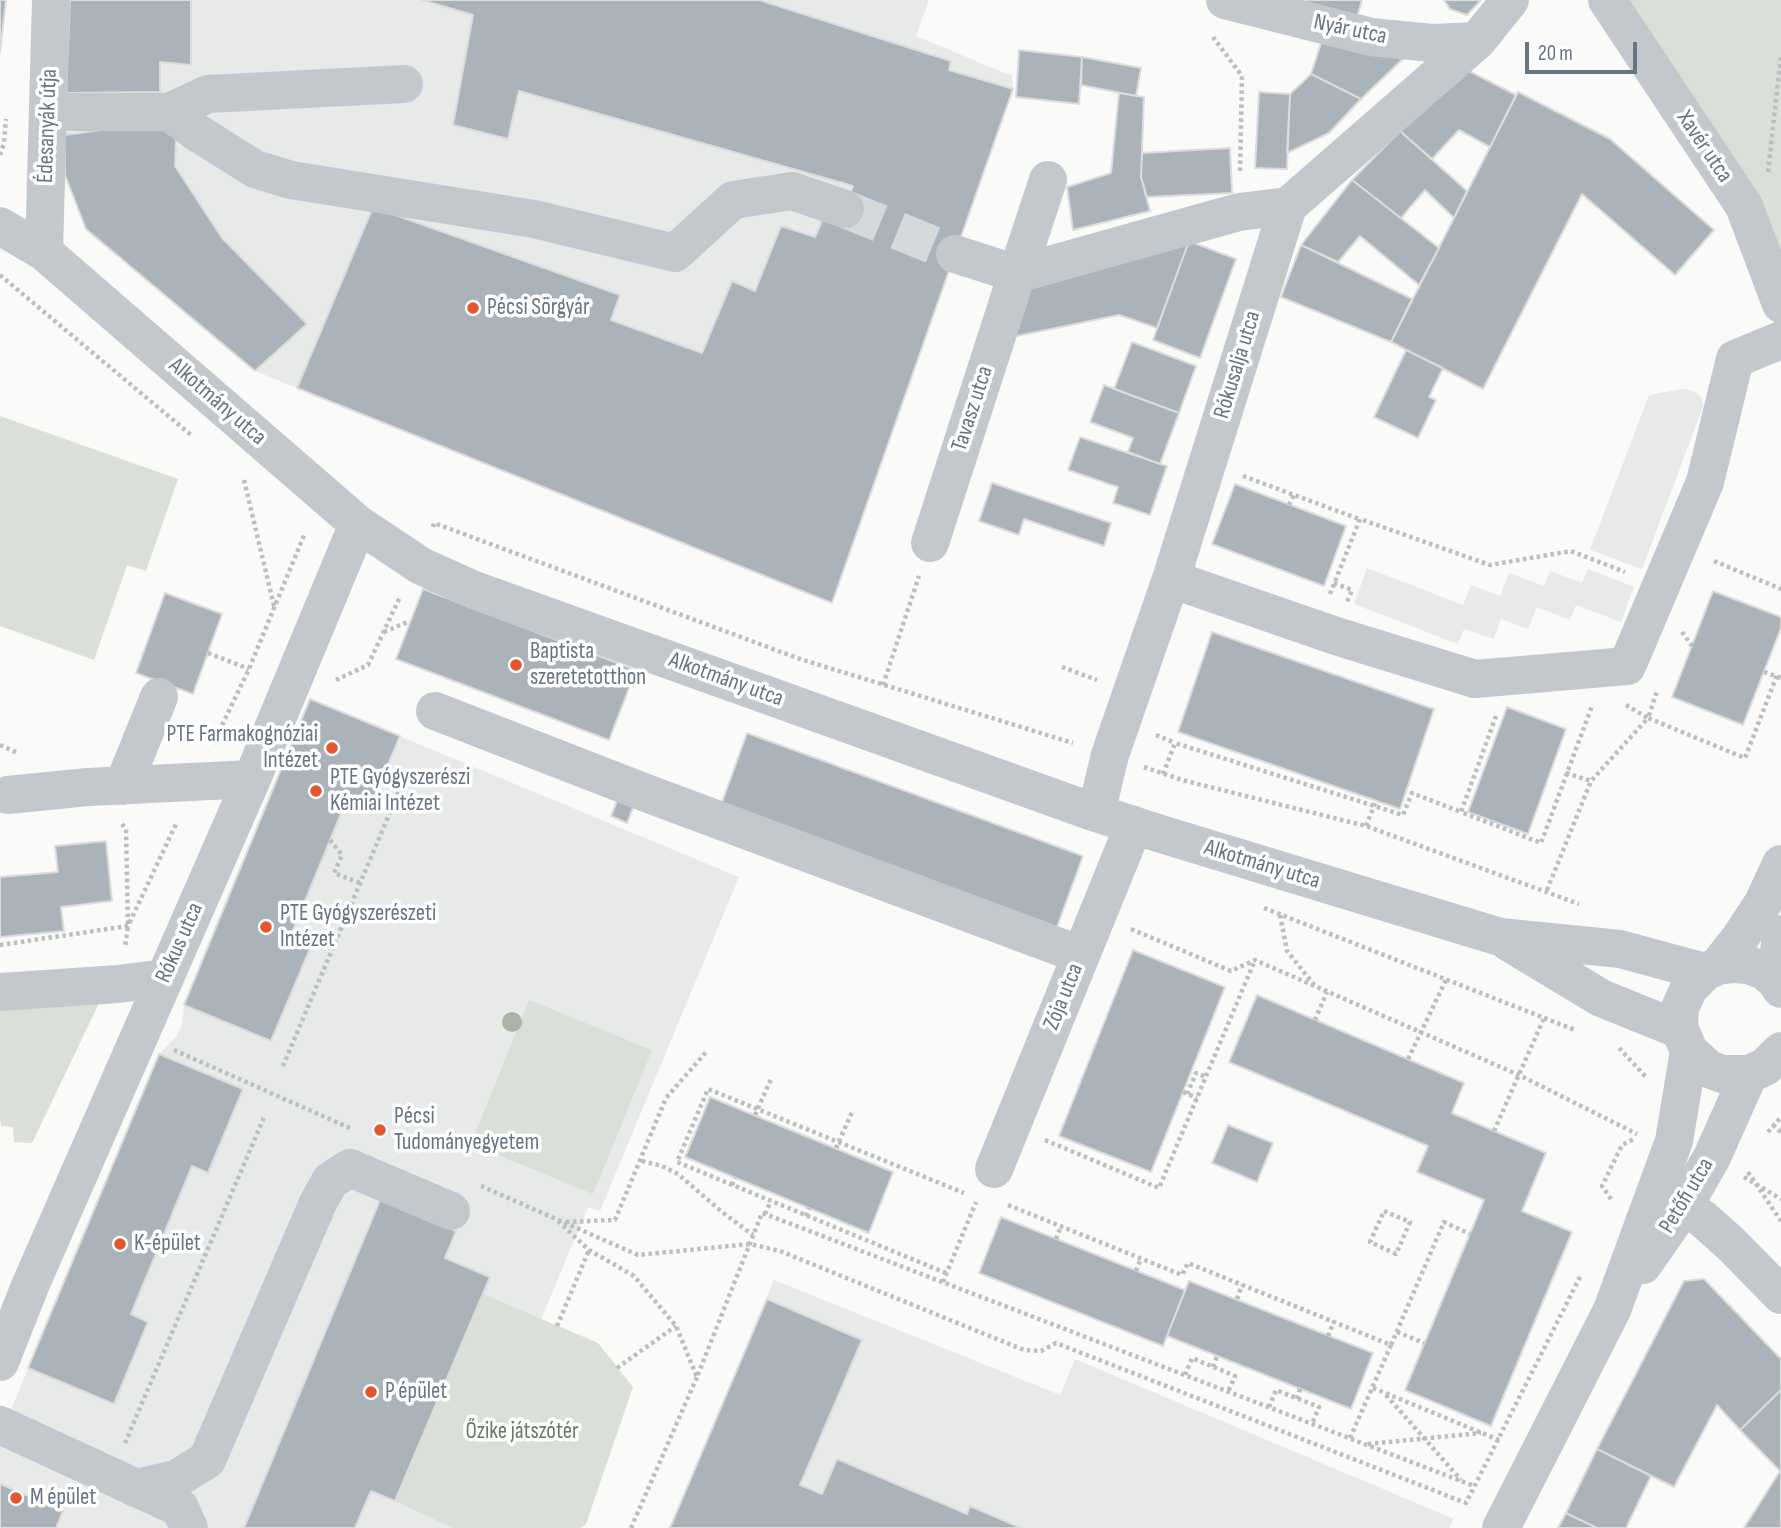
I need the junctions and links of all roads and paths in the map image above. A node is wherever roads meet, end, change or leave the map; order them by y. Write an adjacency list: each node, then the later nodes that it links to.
1 (51, 0): 8 (street, Édesanyák útja)
2 (1510, 0): 5 (street)
3 (1607, 0): 19 (street, Xavér utca)
4 (1217, 16): 5 (street, Nyár utca); 14 (path)
5 (1477, 41): 12 (street)
6 (1781, 55): 10 (path)
7 (404, 85): 9 (street)
8 (48, 112): 9 (street); 16 (street, Édesanyák útja)
9 (169, 112): 13 (street)
10 (1768, 176)
11 (1048, 180): 18 (street, Tavasz utca)
12 (1288, 206): 14 (street); 31 (street, Rókusalja utca)
13 (845, 209)
14 (1239, 212): 18 (street)
15 (0, 226): 16 (street, Alkotmány utca)
16 (44, 253): 26 (street, Alkotmány utca)
17 (955, 254): 18 (street)
18 (1017, 274): 27 (street, Tavasz utca)
19 (1781, 304)
20 (1781, 340): 31 (street)
21 (1232, 472): 23 (path)
22 (244, 480): 36 (path)
23 (1294, 495): 24 (path); 25 (path)
24 (1289, 505)
25 (1360, 519): 30 (path); 32 (path)
26 (358, 524): 29 (street, Alkotmány utca); 59 (street, Rókus utca)
27 (930, 543): 49 (path)
28 (1708, 558): 33 (path)
29 (421, 566): 49 (path); 67 (street, Alkotmány utca)
30 (1628, 573)
31 (1171, 579): 55 (street, Rókusalja utca)
32 (1334, 583): 34 (path); 35 (path)
33 (1781, 589)
34 (1352, 590)
35 (1328, 598)
36 (274, 607)
37 (390, 620): 40 (path)
38 (410, 621): 40 (path)
39 (1678, 627): 41 (path)
40 (383, 632): 48 (path)
41 (1692, 646)
42 (208, 653): 44 (path)
43 (1062, 667): 47 (path)
44 (249, 669)
45 (1764, 672): 46 (path)
46 (1779, 676): 60 (path)
47 (1100, 681)
48 (325, 685)
49 (883, 685): 55 (path)
50 (159, 697): 61 (street)
51 (435, 711): 81 (street)
52 (1147, 732): 53 (path)
53 (1175, 743): 57 (path); 65 (path)
54 (0, 745): 56 (path)
55 (1110, 755): 57 (path); 67 (street, Rókusalja utca)
56 (25, 757)
57 (1163, 774): 69 (path)
58 (1566, 774): 60 (path)
59 (252, 779): 61 (street); 84 (street, Rókus utca)
60 (1591, 782): 73 (path)
61 (106, 786): 62 (street); 86 (path)
62 (8, 795)
63 (1376, 801): 65 (path)
64 (436, 808): 72 (path)
65 (1374, 808): 66 (path); 69 (path)
66 (1461, 812)
67 (1096, 813): 68 (street, Alkotmány utca)
68 (1134, 825): 79 (street, Alkotmány utca); 81 (street, Zója utca)
69 (1366, 826): 73 (path)
70 (330, 840): 72 (path)
71 (1781, 864): 83 (street, Petőfi utca)
72 (360, 883): 99 (path)
73 (1547, 890): 74 (path)
74 (1582, 905)
75 (1280, 915): 88 (path)
76 (1124, 926): 82 (path)
77 (1781, 934): 87 (street)
78 (10, 936): 80 (path)
79 (1500, 937): 83 (street, Alkotmány utca); 95 (street, Alkotmány utca)
80 (12, 944)
81 (1081, 955): 122 (street, Zója utca)
82 (1255, 960): 88 (path); 102 (path)
83 (1711, 969): 87 (street, Alkotmány utca); 95 (street, Petőfi utca)
84 (165, 978): 86 (street); 94 (street, Rókus utca)
85 (1446, 980): 93 (path)
86 (118, 984): 89 (street)
87 (1779, 984)
88 (1315, 987): 90 (path)
89 (0, 992)
90 (1327, 992): 92 (path); 93 (path)
91 (1544, 1018): 100 (path)
92 (1315, 1020)
93 (1420, 1032): 97 (path); 100 (path)
94 (137, 1040): 109 (path); 149 (street, Rókus utca)
95 (1685, 1041): 98 (street, Alkotmány utca); 152 (street, Petőfi utca)
96 (707, 1051): 115 (path)
97 (1408, 1059)
98 (1772, 1059): 126 (street, Petőfi utca)
99 (283, 1066)
100 (1519, 1075): 110 (path); 125 (path)
101 (772, 1077): 104 (path)
102 (1206, 1077): 103 (path); 103 (path)
103 (1197, 1098): 112 (path)
104 (758, 1109): 107 (path); 113 (path); 121 (path)
105 (853, 1110): 113 (path)
106 (265, 1115): 181 (path)
107 (755, 1115)
108 (1773, 1125): 111 (path)
109 (356, 1130)
110 (1494, 1131)
111 (1781, 1132)
112 (1038, 1136)
113 (839, 1142): 114 (path); 146 (path)
114 (836, 1148)
115 (642, 1161): 134 (path); 138 (path)
116 (1744, 1164): 119 (path)
117 (1737, 1173): 119 (path)
118 (735, 1178): 121 (path)
119 (1755, 1183): 123 (path); 133 (path)
120 (480, 1185): 132 (path)
121 (732, 1185): 124 (path)
122 (997, 1185): 135 (path)
123 (1781, 1199)
124 (771, 1201): 130 (path); 131 (path)
125 (1616, 1205)
126 (1684, 1206): 150 (street); 152 (street, Petőfi utca)
127 (809, 1208): 131 (path)
128 (1384, 1211): 128 (path)
129 (451, 1212): 181 (street)
130 (765, 1214): 138 (path); 140 (path)
131 (806, 1216): 136 (path)
132 (555, 1218): 134 (path); 142 (path)
133 (1781, 1221)
134 (565, 1222): 141 (path)
135 (1060, 1226): 139 (path); 143 (path)
136 (838, 1229): 140 (path); 146 (path)
137 (1470, 1234): 156 (path)
138 (753, 1235): 141 (path)
139 (1056, 1238)
140 (833, 1240): 147 (path)
141 (750, 1244): 165 (path); 182 (path)
142 (589, 1250): 154 (path); 155 (path)
143 (1141, 1258): 145 (path); 148 (path)
144 (1585, 1267): 177 (path)
145 (1136, 1271)
146 (946, 1273): 147 (path)
147 (943, 1282): 164 (path)
148 (1242, 1285): 151 (path); 153 (path)
149 (15, 1287): 161 (street, Rókus utca)
150 (1781, 1295)
151 (1237, 1299)
152 (1612, 1310): 186 (street, Petőfi utca)
153 (1334, 1321): 157 (path); 159 (path)
154 (557, 1326)
155 (676, 1326): 163 (path); 165 (path)
156 (1397, 1332): 158 (path); 159 (path)
157 (1328, 1336)
158 (1424, 1343)
159 (1391, 1345): 166 (path)
160 (1217, 1356): 162 (path)
161 (0, 1362)
162 (1213, 1367): 164 (path); 168 (path)
163 (617, 1368)
164 (1185, 1375): 168 (path)
165 (697, 1377): 185 (path)
166 (1373, 1388): 169 (path); 175 (path)
167 (1300, 1389): 170 (path)
168 (1228, 1392): 171 (path)
169 (1384, 1392): 174 (path); 176 (path)
170 (1297, 1399): 171 (path); 172 (path)
171 (1269, 1407): 172 (path)
172 (1312, 1424): 175 (path)
173 (0, 1425): 181 (street)
174 (1482, 1433): 176 (path); 177 (path)
175 (1350, 1438): 179 (path)
176 (1424, 1439): 179 (path); 180 (path)
177 (1498, 1439): 178 (path); 182 (path)
178 (1506, 1443)
179 (1366, 1445): 180 (path)
180 (1461, 1481): 182 (path)
181 (123, 1483): 184 (street)
182 (1475, 1486): 183 (path)
183 (1483, 1489)
184 (189, 1528)
185 (631, 1528)
186 (1502, 1528)

